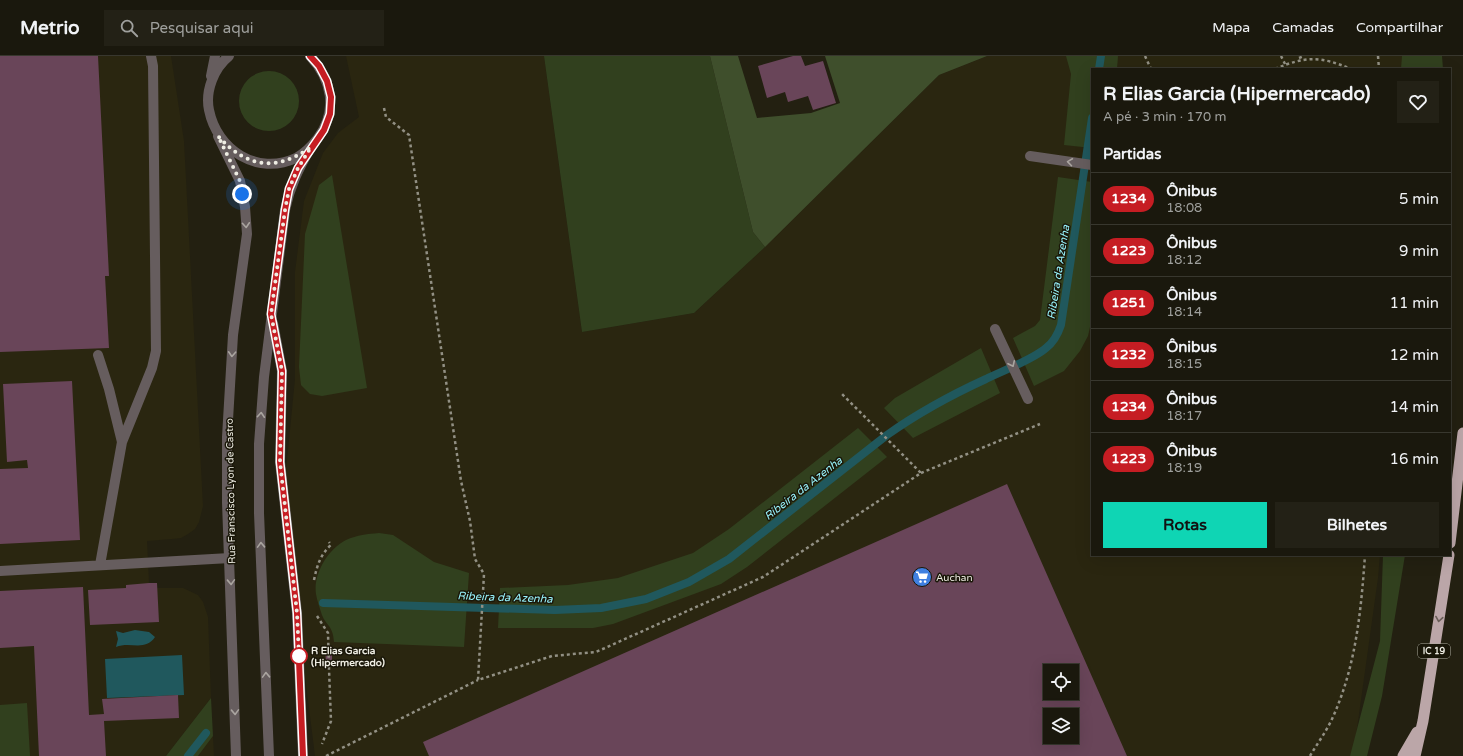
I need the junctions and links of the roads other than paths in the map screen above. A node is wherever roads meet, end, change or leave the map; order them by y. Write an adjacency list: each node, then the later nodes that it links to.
1 (151, 56): 15 (street)
2 (215, 56): 5 (street)
3 (229, 56): 5 (street)
4 (310, 56): 7 (street)
5 (209, 90): 6 (street, Rua Franscisco Lyon de Castro)
6 (218, 136): 7 (street); 18 (street, Rua Franscisco Lyon de Castro, one-way to 18)
7 (311, 147): 10 (street)
8 (1030, 156): 9 (street, one-way to 8)
9 (1091, 166)
10 (271, 314): 23 (street, one-way to 10); 24 (street)
11 (995, 329): 13 (street, one-way to 13)
12 (98, 355): 15 (street)
13 (1028, 399)
14 (1463, 433): 16 (highway)
15 (122, 442): 19 (street)
16 (1451, 535)
17 (1449, 556): 21 (highway, IC 19, one-way to 21)
18 (230, 558): 19 (street); 22 (street, Rua Franscisco Lyon de Castro, one-way to 22)
19 (100, 565): 20 (street)
20 (0, 571)
21 (1423, 721): 25 (highway); 26 (highway, IC 19)
22 (236, 756)
23 (269, 756)
24 (303, 756)
25 (1403, 756)
26 (1415, 756)

